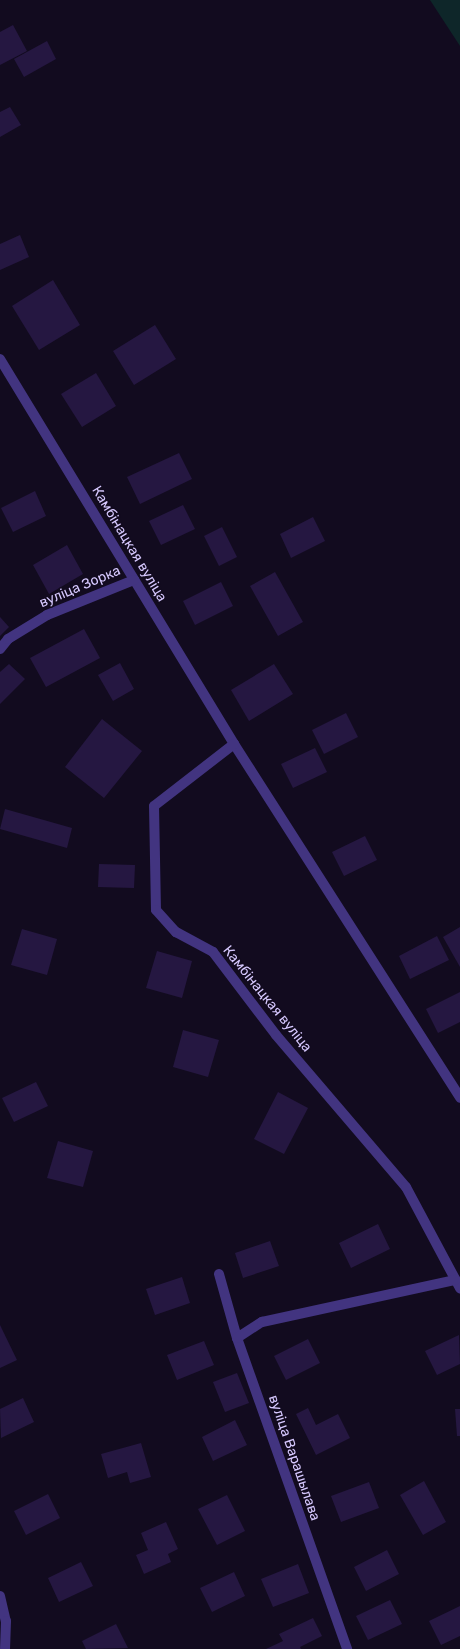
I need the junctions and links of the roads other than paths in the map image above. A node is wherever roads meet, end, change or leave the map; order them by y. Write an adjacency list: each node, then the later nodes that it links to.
1 (0, 359): 2 (street, Камбінацкая вуліца)
2 (134, 580): 3 (street, вуліца Зорка); 4 (street, Камбінацкая вуліца)
3 (0, 649)
4 (234, 744): 5 (street, Камбінацкая вуліца); 7 (street, Камбінацкая вуліца)
5 (460, 1098)
6 (219, 1274): 8 (street, вуліца Варашылава)
7 (458, 1284): 8 (street)
8 (237, 1338): 11 (street, вуліца Варашылава)
9 (0, 1596): 10 (street)
10 (5, 1649)
11 (347, 1649)

